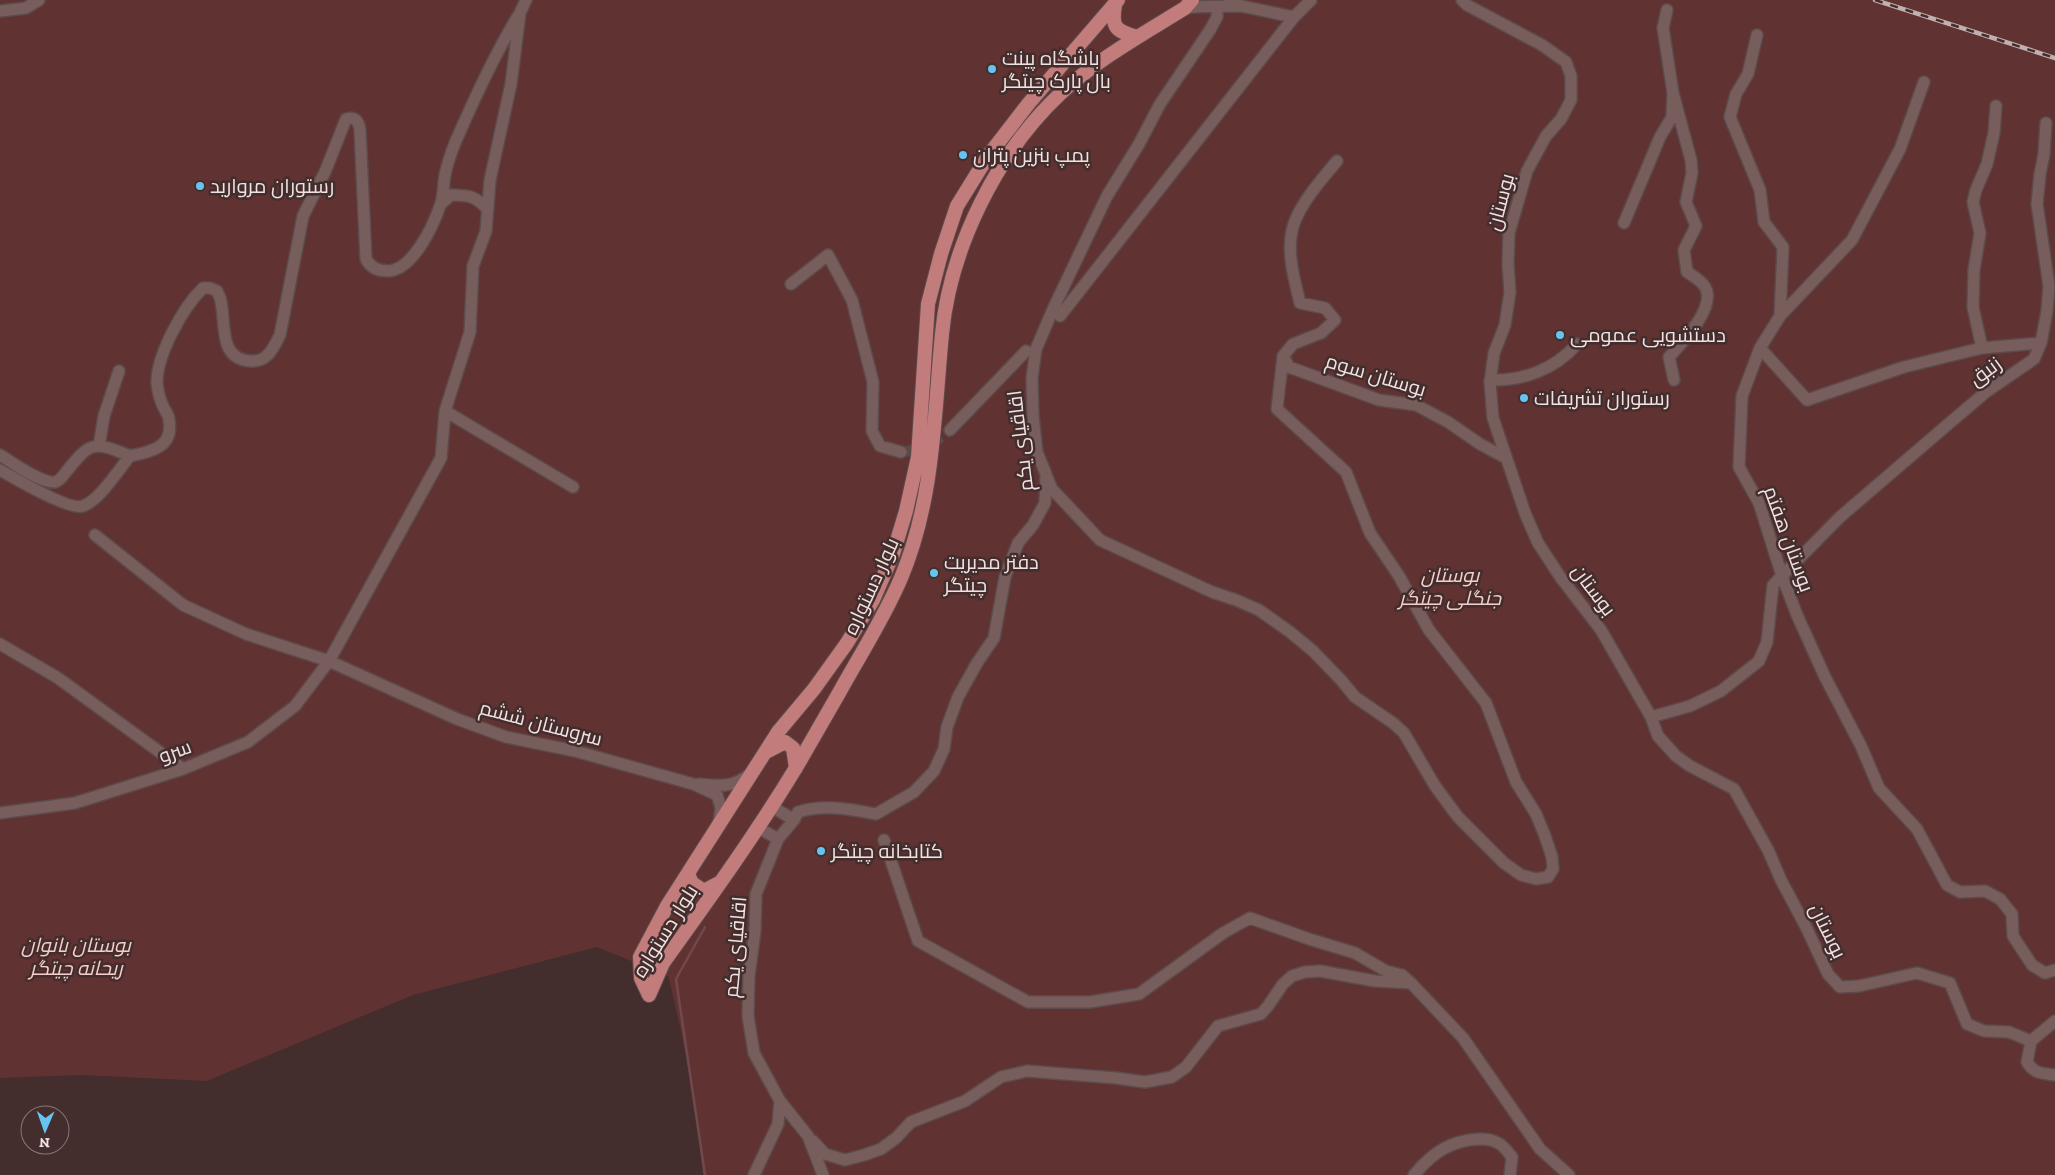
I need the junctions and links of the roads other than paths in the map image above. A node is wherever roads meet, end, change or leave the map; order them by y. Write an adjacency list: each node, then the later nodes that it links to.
1 (39, 0): 11 (street)
2 (526, 0): 12 (street)
3 (1230, 0): 8 (street)
4 (1311, 0): 13 (street)
5 (1462, 0): 34 (street, بوستان)
6 (1117, 2): 15 (main road); 53 (main road, بلوار دستواره)
7 (1189, 4): 9 (street); 15 (main road, بلوار دستواره)
8 (1241, 6): 9 (street); 13 (street)
9 (1217, 7): 44 (street, اقاقیای یکم)
10 (1667, 10): 17 (street)
11 (0, 11)
12 (520, 13): 21 (street); 22 (street, سرو)
13 (1294, 16): 25 (street)
14 (1757, 35): 26 (street, بوستان هفتم)
15 (1137, 37): 54 (main road, بلوار دستواره)
16 (1924, 82): 26 (street)
17 (1673, 93): 23 (street); 35 (street)
18 (1996, 106): 30 (street)
19 (2046, 123): 27 (street, زنبق)
20 (1337, 161): 32 (street, بوستان سوم)
21 (441, 204): 22 (street); 41 (street)
22 (488, 210): 36 (street, سرو)
23 (1624, 223)
24 (791, 284): 39 (street)
25 (1060, 316)
26 (1780, 316): 29 (street, بوستان هفتم)
27 (2041, 343): 30 (street); 49 (street, زنبق)
28 (1577, 344): 34 (street)
29 (1760, 348): 30 (street); 49 (street, بوستان هفتم)
30 (1982, 348)
31 (1026, 351): 37 (street)
32 (1283, 356): 42 (street, بوستان سوم); 44 (street)
33 (119, 371): 38 (street)
34 (1490, 380): 42 (street, بوستان)
35 (1674, 380)
36 (446, 411): 46 (street); 51 (street, سرو)
37 (950, 430)
38 (98, 446): 41 (street); 45 (street)
39 (900, 452)
40 (0, 455): 45 (street)
41 (130, 456): 47 (street)
42 (1506, 458): 52 (street, بوستان)
43 (0, 470): 47 (street)
44 (1046, 474): 60 (street, اقاقیای یکم)
45 (61, 479): 47 (street)
46 (573, 487)
47 (61, 502)
48 (95, 535): 51 (street, سروستان ششم)
49 (1782, 576): 52 (street, زنبق); 67 (street, بوستان هفتم)
50 (0, 644): 55 (street)
51 (329, 661): 55 (street, سرو); 57 (street, سروستان ششم)
52 (1651, 717): 70 (street, بوستان)
53 (764, 753): 54 (main road); 56 (main road, بلوار دستواره)
54 (796, 768): 58 (main road, بلوار دستواره)
55 (183, 769): 59 (street, سرو)
56 (755, 770): 57 (street); 61 (main road, بلوار دستواره)
57 (692, 784): 61 (street)
58 (771, 806): 60 (street); 62 (main road, بلوار دستواره)
59 (0, 813)
60 (794, 820): 63 (street, اقاقیای یکم)
61 (719, 826): 65 (main road, بلوار دستواره)
62 (757, 827): 63 (street); 66 (main road, بلوار دستواره)
63 (778, 839): 72 (street, اقاقیای یکم)
64 (884, 840): 68 (street)
65 (688, 874): 66 (main road); 66 (main road, بلوار دستواره)
66 (719, 882)
67 (2055, 970)
68 (1411, 983): 73 (street); 78 (street)
69 (2055, 1021): 70 (street)
70 (2031, 1041): 71 (street)
71 (2055, 1075)
72 (780, 1101): 73 (street, اقاقیای یکم); 74 (street)
73 (808, 1136): 75 (street)
74 (754, 1175)
75 (823, 1175)
76 (1414, 1175): 77 (street)
77 (1510, 1175)
78 (1568, 1175)

